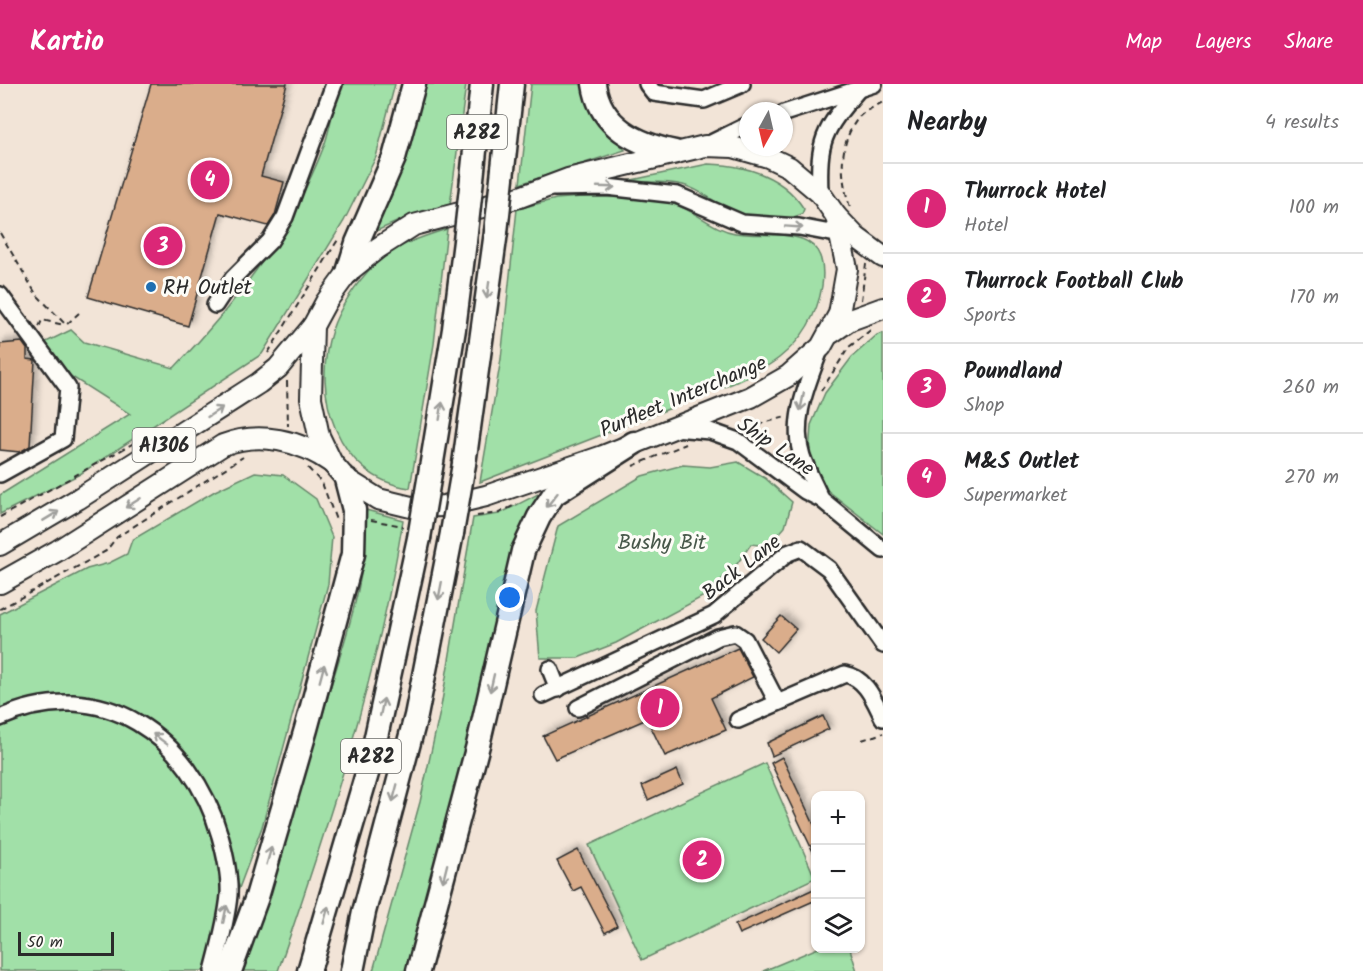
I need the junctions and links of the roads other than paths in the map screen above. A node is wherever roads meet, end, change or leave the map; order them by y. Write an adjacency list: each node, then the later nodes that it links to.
1 (334, 84): 20 (street)
2 (414, 84): 18 (highway)
3 (482, 84): 42 (highway, A282, one-way to 3, bridge)
4 (512, 84): 39 (highway, A282, one-way to 39, bridge)
5 (594, 84): 13 (highway)
6 (647, 84): 7 (street)
7 (742, 84)
8 (874, 84): 9 (street)
9 (857, 91): 10 (street); 15 (street)
10 (793, 110)
11 (739, 129): 12 (street)
12 (705, 146): 13 (main road, Purfleet Interchange); 15 (main road, Purfleet Interchange)
13 (675, 152): 14 (main road, Purfleet Interchange)
14 (548, 188): 16 (street, one-way to 16); 18 (main road, Purfleet Interchange)
15 (820, 193): 16 (main road, Purfleet Interchange)
16 (838, 225): 17 (main road); 23 (main road, Purfleet Interchange)
17 (883, 257)
18 (348, 272): 22 (main road, Purfleet Interchange)
19 (0, 295): 27 (street)
20 (215, 305)
21 (883, 308): 23 (main road)
22 (313, 326): 26 (main road, Purfleet Interchange); 29 (main road, A1306, one-way to 22)
23 (825, 341): 24 (main road, Purfleet Interchange); 28 (street, Ship Lane, one-way to 28)
24 (671, 428): 25 (main road, Purfleet Interchange); 28 (street, Ship Lane)
25 (634, 443): 26 (main road, Purfleet Interchange); 45 (highway, one-way to 45)
26 (339, 471): 31 (main road, A1306, one-way to 31); 41 (highway, one-way to 26)
27 (0, 474)
28 (821, 499): 30 (street, Ship Lane)
29 (0, 545)
30 (883, 550)
31 (0, 583)
32 (883, 645): 33 (street, Back Lane)
33 (550, 669)
34 (777, 702): 35 (street); 37 (street); 38 (street)
35 (578, 708)
36 (0, 717): 40 (street, one-way to 36)
37 (883, 718)
38 (738, 720)
39 (364, 912): 43 (highway); 44 (highway)
40 (213, 971)
41 (230, 971)
42 (309, 971)
43 (343, 971)
44 (352, 971)
45 (418, 971)

